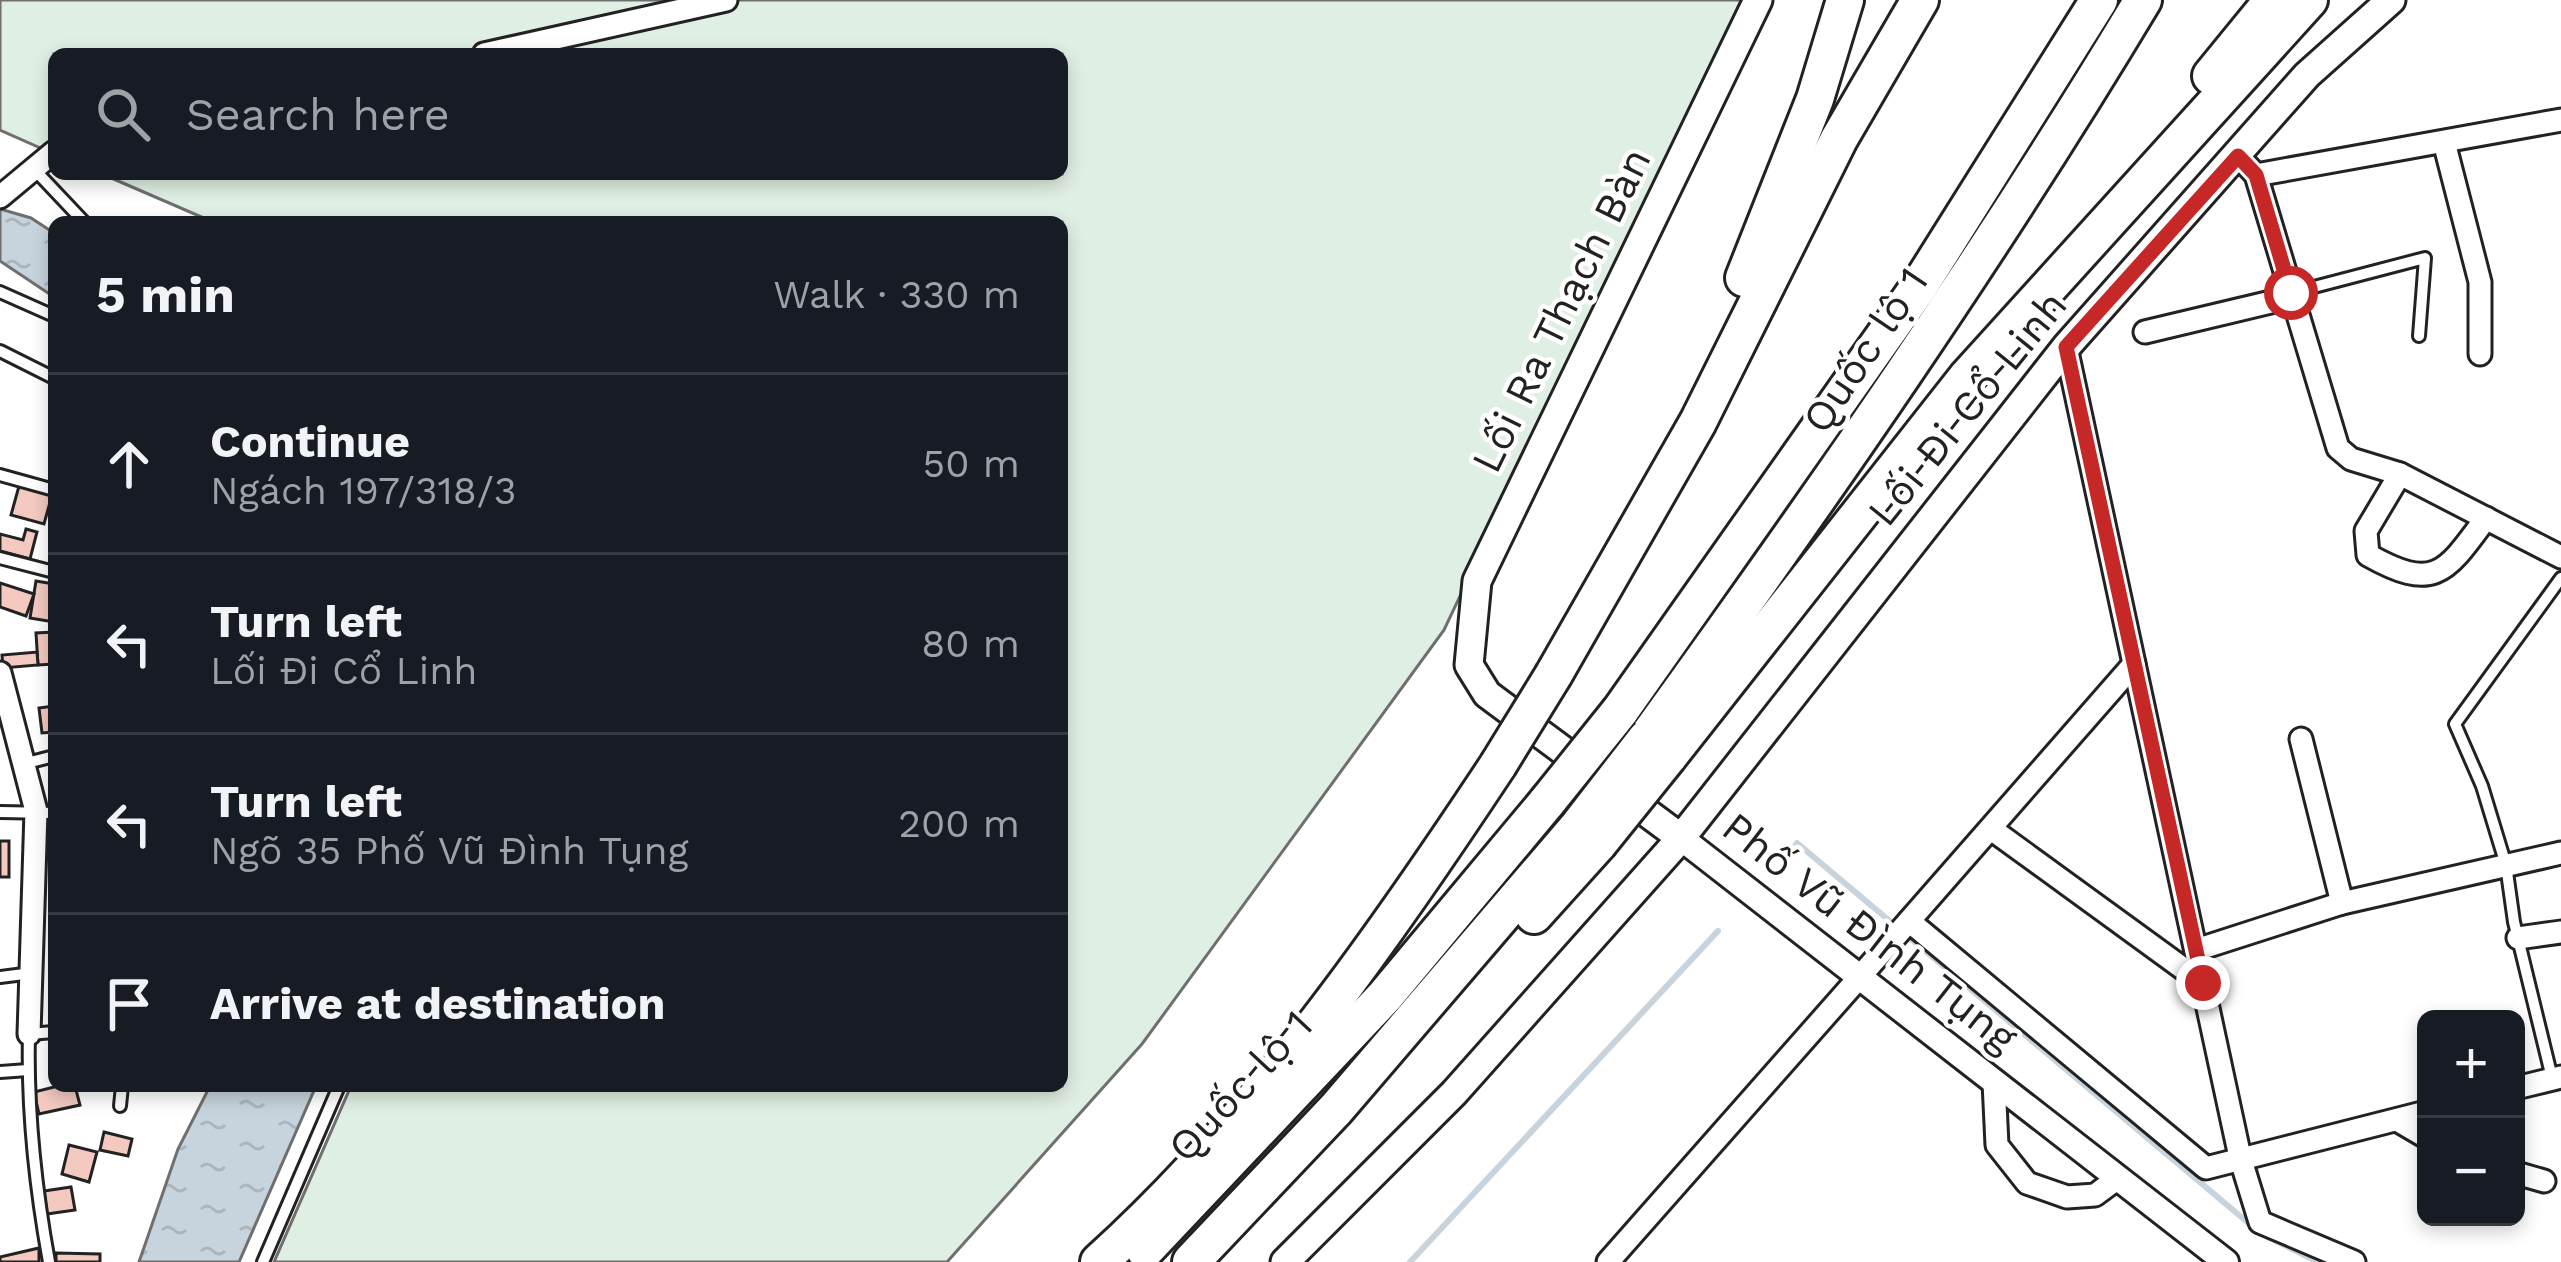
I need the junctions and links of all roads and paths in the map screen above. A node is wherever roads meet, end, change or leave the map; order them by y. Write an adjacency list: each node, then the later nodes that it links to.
1 (726, 0): 10 (street)
2 (1759, 0): 37 (main road, Lối Ra Thạch Bàn)
3 (1845, 0): 36 (highway)
4 (1920, 0): 36 (highway)
5 (2098, 0): 80 (highway, Quốc lộ 1, bridge)
6 (2143, 0): 41 (highway, Quốc lộ 1)
7 (2272, 0): 20 (highway)
8 (2309, 0): 20 (highway)
9 (2391, 0): 14 (main road, Lối Đi Cổ Linh)
10 (511, 48)
11 (2561, 120): 12 (street)
12 (2444, 142): 14 (street); 26 (street)
13 (48, 156): 15 (street)
14 (2247, 165): 19 (street); 24 (main road, Lối Đi Cổ Linh)
15 (25, 172): 16 (street); 17 (lane)
16 (0, 197)
17 (77, 216)
18 (0, 292): 21 (lane)
19 (2291, 295): 22 (street); 23 (lane); 29 (street)
20 (2037, 302): 41 (highway)
21 (48, 313)
22 (2145, 332)
23 (2419, 336)
24 (2067, 348): 38 (street); 48 (main road, Lối Đi Cổ Linh)
25 (0, 351): 27 (lane)
26 (2480, 354)
27 (48, 376)
28 (0, 475): 30 (lane)
29 (2400, 475): 31 (street); 31 (street)
30 (48, 488)
31 (2486, 518): 32 (street)
32 (2561, 557)
33 (0, 558): 34 (lane)
34 (48, 570)
35 (2561, 578): 50 (lane)
36 (1592, 613): 79 (highway, bridge)
37 (1469, 664): 48 (main road, Phố Vũ Đình Tụng)
38 (2134, 664): 46 (street); 55 (street)
39 (0, 677): 43 (street)
40 (2301, 739): 51 (street)
41 (1657, 748): 47 (highway, bridge)
42 (48, 758): 43 (lane)
43 (23, 764): 45 (street)
44 (0, 812): 45 (lane)
45 (45, 812): 57 (street)
46 (1994, 831): 52 (street); 59 (street)
47 (1587, 836): 81 (highway, Quốc lộ 1); 82 (highway)
48 (1681, 838): 56 (street, Phố Vũ Đình Tụng); 83 (main road, Lối Đi Cổ Linh)
49 (2561, 853): 50 (street)
50 (2506, 865): 51 (street); 54 (lane)
51 (2342, 903): 55 (street)
52 (1909, 922): 56 (street); 73 (street)
53 (2561, 932): 54 (street)
54 (2518, 938): 64 (lane)
55 (2196, 950): 59 (street)
56 (1864, 969): 65 (street, Phố Vũ Đình Tụng); 84 (street)
57 (32, 973): 58 (lane); 61 (street)
58 (0, 977)
59 (2203, 983): 73 (street)
60 (48, 1032): 61 (lane)
61 (29, 1034): 62 (lane)
62 (28, 1070): 63 (lane); 77 (lane)
63 (0, 1072)
64 (2556, 1077): 66 (street)
65 (1994, 1082): 75 (street, Phố Vũ Đình Tụng); 75 (street)
66 (2525, 1086)
67 (121, 1092): 69 (lane)
68 (336, 1092): 78 (lane)
69 (120, 1106)
70 (2417, 1114): 71 (street)
71 (2397, 1120): 72 (street); 73 (street)
72 (2417, 1132)
73 (2240, 1156): 86 (street)
74 (2525, 1176): 76 (street)
75 (2118, 1178): 85 (street, Phố Vũ Đình Tụng)
76 (2544, 1181)
77 (49, 1262)
78 (263, 1262)
79 (1099, 1262)
80 (1133, 1262)
81 (1191, 1262)
82 (1207, 1262)
83 (1285, 1262)
84 (1609, 1262)
85 (2226, 1262)
86 (2354, 1262)

